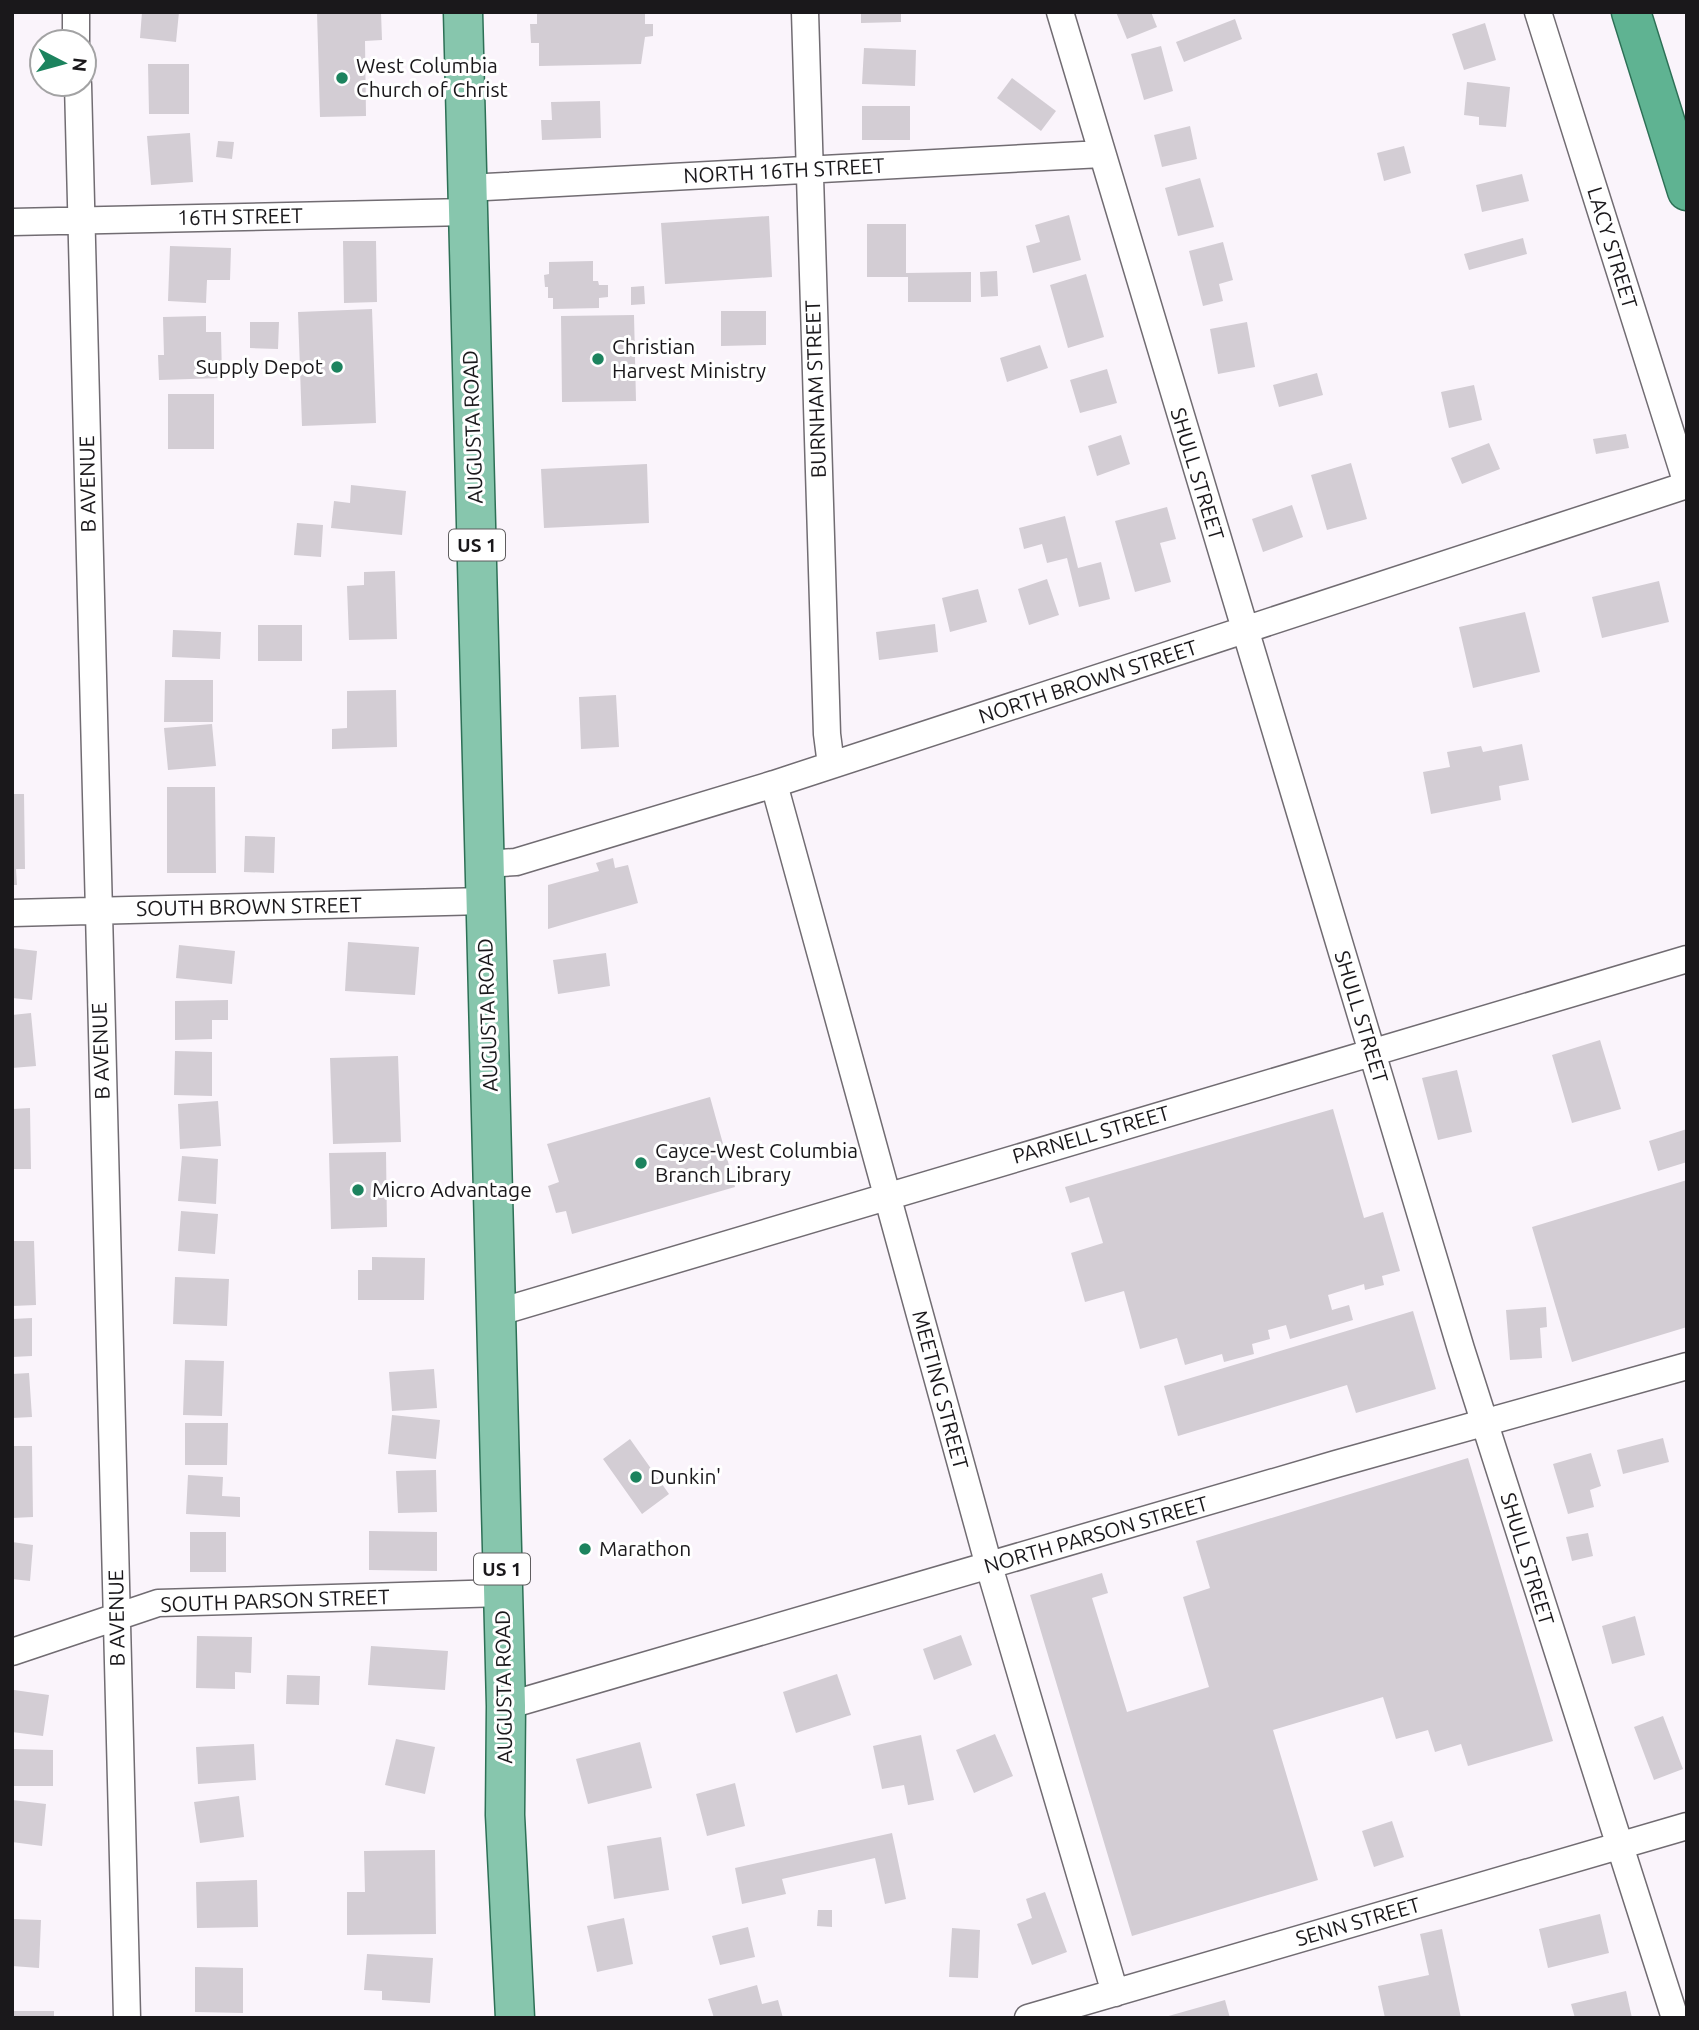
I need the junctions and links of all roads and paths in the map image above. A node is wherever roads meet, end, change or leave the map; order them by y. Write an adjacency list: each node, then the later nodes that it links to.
1 (463, 12): 12 (main road, AUGUSTA ROAD / US 1)
2 (805, 12): 9 (street, BURNHAM STREET)
3 (1060, 12): 8 (street, SHULL STREET)
4 (1538, 12): 15 (street, LACY STREET)
5 (1631, 12): 7 (highway)
6 (78, 98): 13 (street, B AVENUE)
7 (1667, 126): 10 (highway); 11 (highway)
8 (1102, 154): 9 (street, NORTH 16TH STREET); 16 (street, SHULL STREET)
9 (809, 170): 12 (street, NORTH 16TH STREET); 17 (street, BURNHAM STREET)
10 (1687, 172)
11 (1687, 191)
12 (466, 200): 13 (street, 16TH STREET); 19 (main road, AUGUSTA ROAD / US 1)
13 (82, 220): 14 (street, 16TH STREET); 21 (street, B AVENUE)
14 (12, 222)
15 (1687, 485): 16 (street, NORTH BROWN STREET)
16 (1244, 631): 17 (street, NORTH BROWN STREET); 24 (street, SHULL STREET)
17 (831, 765): 18 (street, NORTH BROWN STREET)
18 (774, 784): 19 (street, NORTH BROWN STREET); 25 (street, MEETING STREET)
19 (485, 864): 20 (main road, AUGUSTA ROAD / US 1)
20 (485, 901): 21 (street, SOUTH BROWN STREET); 26 (main road, AUGUSTA ROAD / US 1)
21 (97, 910): 22 (street, SOUTH BROWN STREET); 31 (street, B AVENUE)
22 (12, 913)
23 (1687, 959): 24 (street, PARNELL STREET)
24 (1372, 1053): 25 (street, PARNELL STREET); 28 (street, SHULL STREET)
25 (887, 1195): 26 (street, PARNELL STREET); 29 (street, MEETING STREET)
26 (496, 1313): 30 (main road, AUGUSTA ROAD / US 1)
27 (1687, 1366): 28 (street, NORTH PARSON STREET)
28 (1485, 1424): 29 (street, NORTH PARSON STREET); 35 (street, SHULL STREET)
29 (989, 1566): 33 (street, NORTH PARSON STREET); 36 (street, MEETING STREET)
30 (503, 1593): 31 (street, SOUTH PARSON STREET); 33 (main road, AUGUSTA ROAD / US 1)
31 (117, 1617): 32 (street, SOUTH PARSON STREET); 37 (street, B AVENUE)
32 (12, 1652)
33 (506, 1706): 38 (main road, AUGUSTA ROAD / US 1)
34 (1687, 1826): 35 (street, SENN STREET)
35 (1619, 1846): 36 (street, SENN STREET); 40 (street, SHULL STREET)
36 (1115, 1993): 39 (street, SENN STREET)
37 (127, 2018)
38 (515, 2018)
39 (1028, 2018)
40 (1675, 2018)

